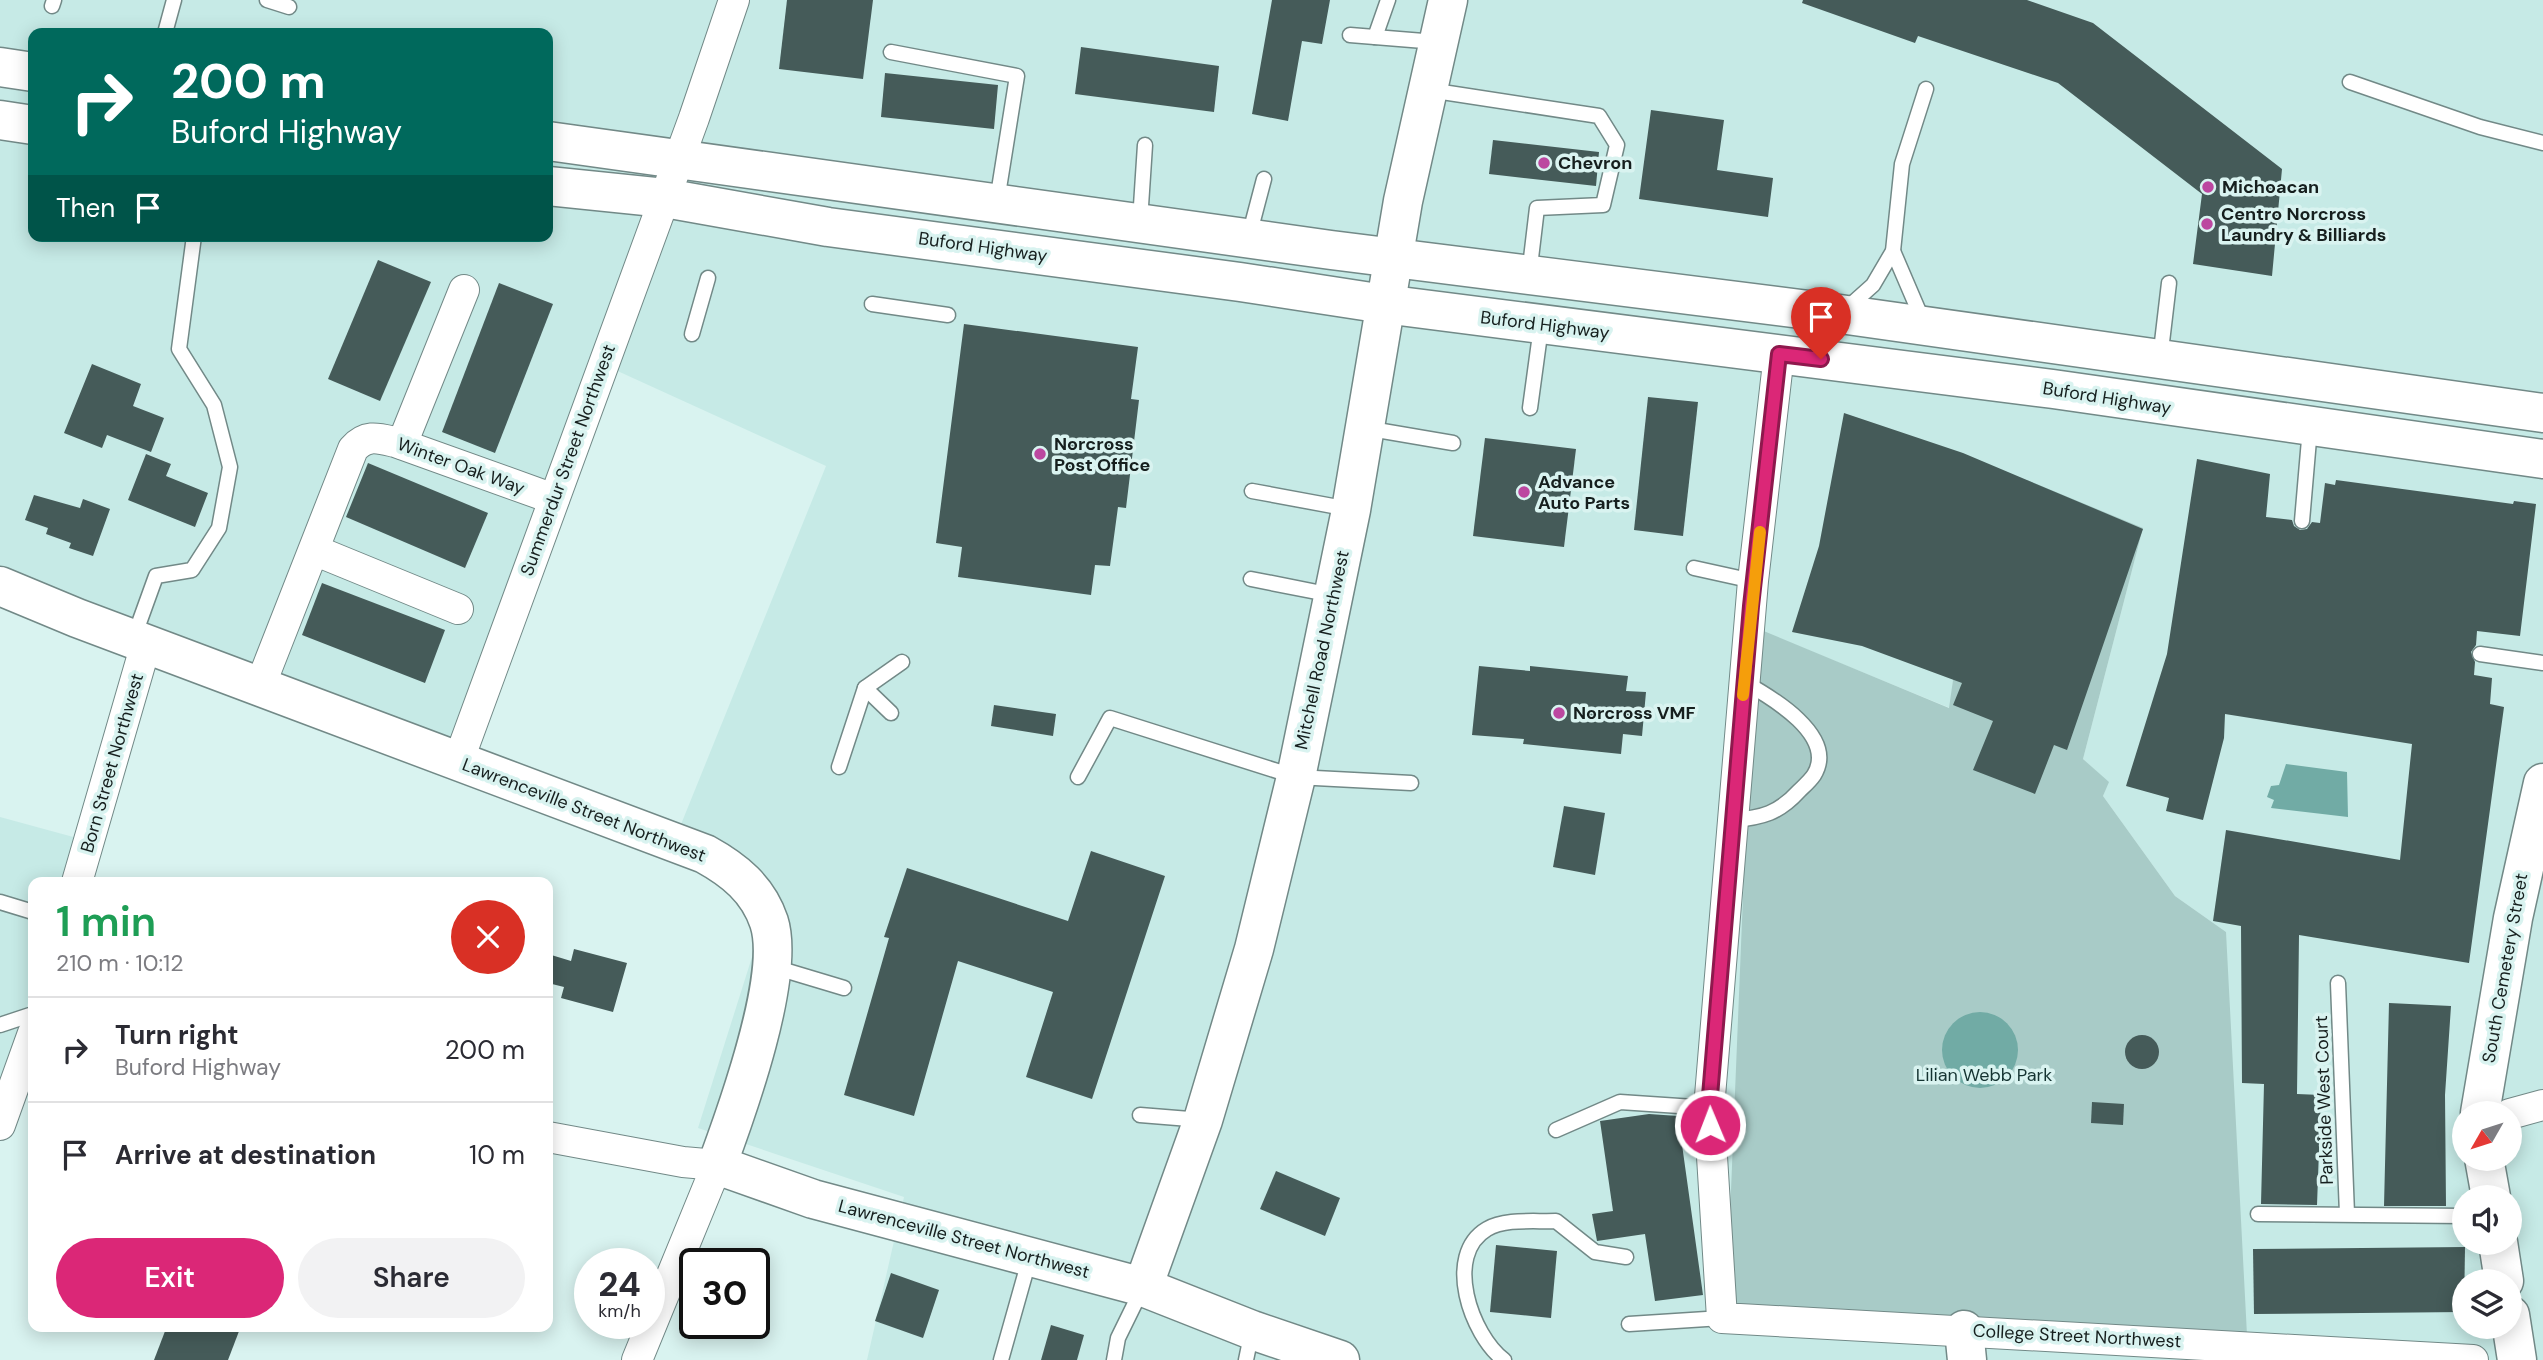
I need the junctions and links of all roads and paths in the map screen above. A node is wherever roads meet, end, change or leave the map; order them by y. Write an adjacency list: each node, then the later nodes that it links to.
1 (174, 0): 7 (lane)
2 (268, 0): 6 (lane)
3 (734, 0): 22 (street, Summerdur Street Northwest)
4 (1388, 0): 9 (lane)
5 (1448, 0): 10 (main road, Mitchell Road Northwest)
6 (289, 7)
7 (166, 28)
8 (1350, 35): 9 (lane)
9 (1375, 37): 10 (lane)
10 (1438, 43): 16 (main road, Mitchell Road Northwest)
11 (891, 52): 26 (lane)
12 (0, 67): 13 (main road)
13 (28, 71)
14 (2350, 82): 20 (lane)
15 (1926, 89): 30 (lane)
16 (1428, 90): 31 (main road, Mitchell Road Northwest); 32 (lane)
17 (0, 120): 18 (main road)
18 (28, 124)
19 (553, 142): 22 (main road)
20 (2543, 143)
21 (1145, 145): 27 (lane)
22 (679, 159): 25 (street, Summerdur Street Northwest); 26 (main road)
23 (1264, 179): 28 (lane)
24 (553, 187): 25 (main road, Buford Highway)
25 (664, 198): 37 (main road, Buford Highway); 53 (street, Summerdur Street Northwest)
26 (997, 203): 27 (main road)
27 (1140, 222): 28 (main road)
28 (1249, 237): 31 (main road)
29 (193, 242): 63 (lane)
30 (1894, 251): 38 (lane); 41 (lane)
31 (1394, 257): 32 (main road); 37 (main road, Mitchell Road Northwest)
32 (1529, 276): 38 (main road)
33 (708, 278): 42 (lane)
34 (2169, 283): 44 (lane)
35 (464, 290): 50 (street)
36 (872, 304): 39 (lane)
37 (1384, 304): 40 (main road, Buford Highway); 48 (main road, Mitchell Road Northwest)
38 (1840, 314): 41 (main road)
39 (948, 315)
40 (1542, 324): 43 (main road, Buford Highway); 45 (lane)
41 (1926, 328): 44 (main road)
42 (692, 334)
43 (1779, 354): 47 (main road, Buford Highway); 59 (street)
44 (2160, 360): 46 (main road)
45 (1530, 408)
46 (2543, 414)
47 (2310, 427): 51 (main road, Buford Highway); 55 (lane)
48 (1364, 428): 49 (lane); 54 (main road, Mitchell Road Northwest)
49 (1453, 443)
50 (402, 444): 53 (street, Winter Oak Way); 56 (street, Winter Oak Way)
51 (2543, 459)
52 (1252, 491): 54 (lane)
53 (554, 499): 71 (street, Summerdur Street Northwest)
54 (1351, 510): 61 (main road, Mitchell Road Northwest)
55 (2302, 521)
56 (314, 550): 62 (street); 68 (street, Winter Oak Way)
57 (1693, 568): 59 (lane)
58 (1251, 579): 61 (lane)
59 (1754, 581): 67 (street)
60 (0, 586): 63 (main road, Lawrenceville Street Northwest)
61 (1334, 596): 74 (main road, Mitchell Road Northwest)
62 (458, 609)
63 (140, 641): 68 (main road, Lawrenceville Street Northwest); 78 (street, Born Street Northwest)
64 (2480, 654): 66 (lane)
65 (902, 662): 69 (lane)
66 (2543, 663)
67 (1744, 682): 77 (street); 77 (lane)
68 (260, 685): 71 (main road, Lawrenceville Street Northwest)
69 (865, 688): 70 (lane); 72 (lane)
70 (891, 713)
71 (458, 762): 81 (main road, Lawrenceville Street Northwest)
72 (839, 767)
73 (1078, 777): 74 (lane)
74 (1296, 777): 75 (lane); 92 (main road, Mitchell Road Northwest)
75 (1411, 783)
76 (2543, 783): 87 (main road, South Cemetery Street)
77 (1733, 820): 89 (street)
78 (78, 877)
79 (0, 902): 80 (lane)
80 (28, 910)
81 (772, 966): 83 (lane); 96 (main road, Lawrenceville Street Northwest)
82 (2338, 984): 98 (lane, Parkside West Court)
83 (844, 988)
84 (0, 1025): 85 (lane)
85 (28, 1031)
86 (28, 1046): 93 (street)
87 (2482, 1101)
88 (2543, 1105): 90 (street)
89 (1709, 1108): 94 (lane); 103 (street)
90 (2522, 1111)
91 (1140, 1115): 92 (lane)
92 (1203, 1120): 102 (main road, Mitchell Road Northwest)
93 (0, 1125)
94 (1556, 1130)
95 (553, 1138): 96 (street)
96 (717, 1165): 100 (main road, Lawrenceville Street Northwest); 109 (street)
97 (2258, 1214): 98 (lane)
98 (2347, 1214): 99 (lane)
99 (2452, 1216)
100 (1031, 1256): 102 (main road, Lawrenceville Street Northwest); 110 (lane)
101 (1626, 1256): 113 (lane)
102 (1143, 1287): 106 (main road, Lawrenceville Street Northwest); 111 (lane)
103 (1722, 1318): 104 (lane); 107 (street, College Street Northwest)
104 (1629, 1324)
105 (2514, 1339): 115 (main road)
106 (1249, 1345): 112 (main road, Lawrenceville Street Northwest)
107 (1965, 1345): 108 (street, College Street Northwest)
108 (2259, 1354): 114 (street, College Street Northwest)
109 (637, 1360)
110 (1001, 1360)
111 (1114, 1360)
112 (1340, 1360)
113 (1504, 1360)
114 (2473, 1360)
115 (2517, 1360)

